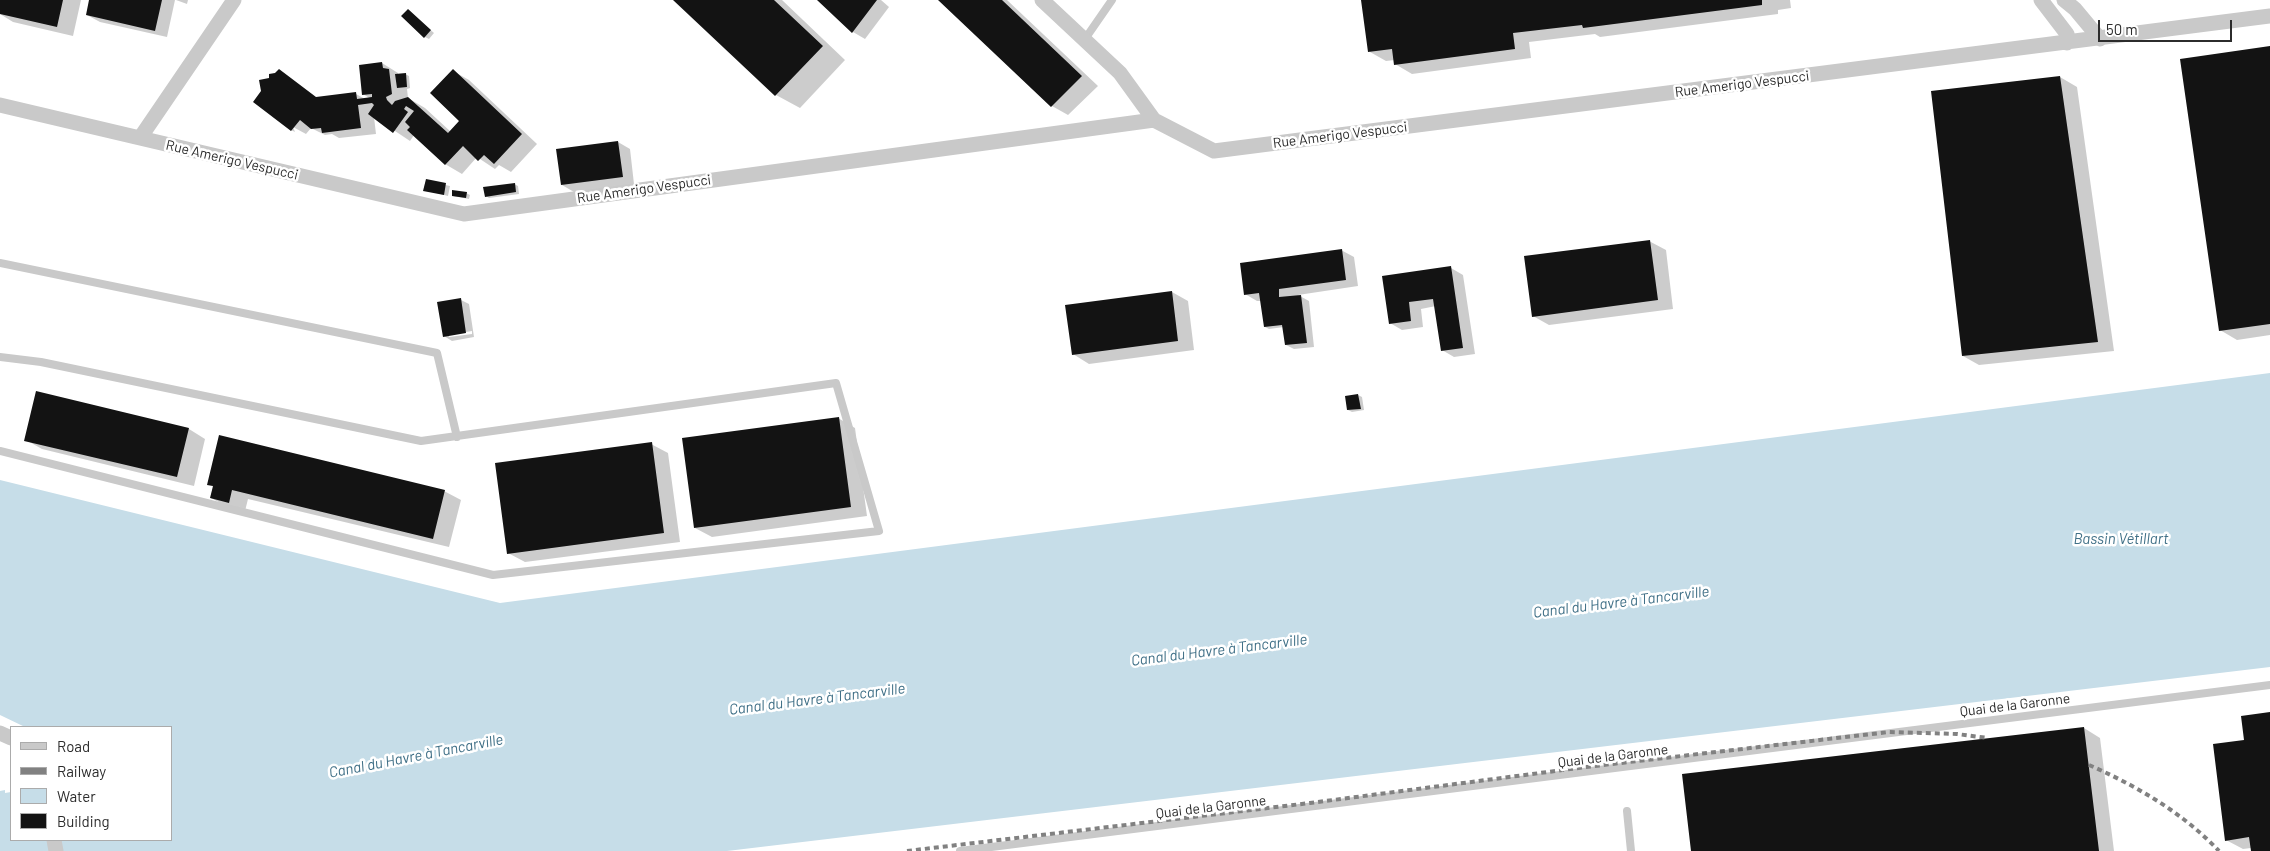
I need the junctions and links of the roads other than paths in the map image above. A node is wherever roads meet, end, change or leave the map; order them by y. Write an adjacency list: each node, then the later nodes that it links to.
1 (234, 0): 12 (street)
2 (1042, 0): 7 (street)
3 (1112, 0): 7 (lane)
4 (2041, 0): 9 (street)
5 (2064, 0): 8 (street)
6 (2270, 16): 8 (street, Rue Amerigo Vespucci)
7 (1085, 39): 11 (street)
8 (2100, 39): 9 (street, Rue Amerigo Vespucci)
9 (2067, 43): 11 (street, Rue Amerigo Vespucci)
10 (0, 105): 12 (street, Rue Amerigo Vespucci)
11 (1154, 120): 12 (street, Rue Amerigo Vespucci)
12 (140, 138)
13 (0, 263): 15 (lane)
14 (0, 357): 15 (lane)
15 (456, 437): 16 (lane)
16 (0, 451)
17 (2270, 685): 19 (lane, Quai de la Garonne)
18 (1627, 811): 20 (lane)
19 (960, 851)
20 (1631, 851)

